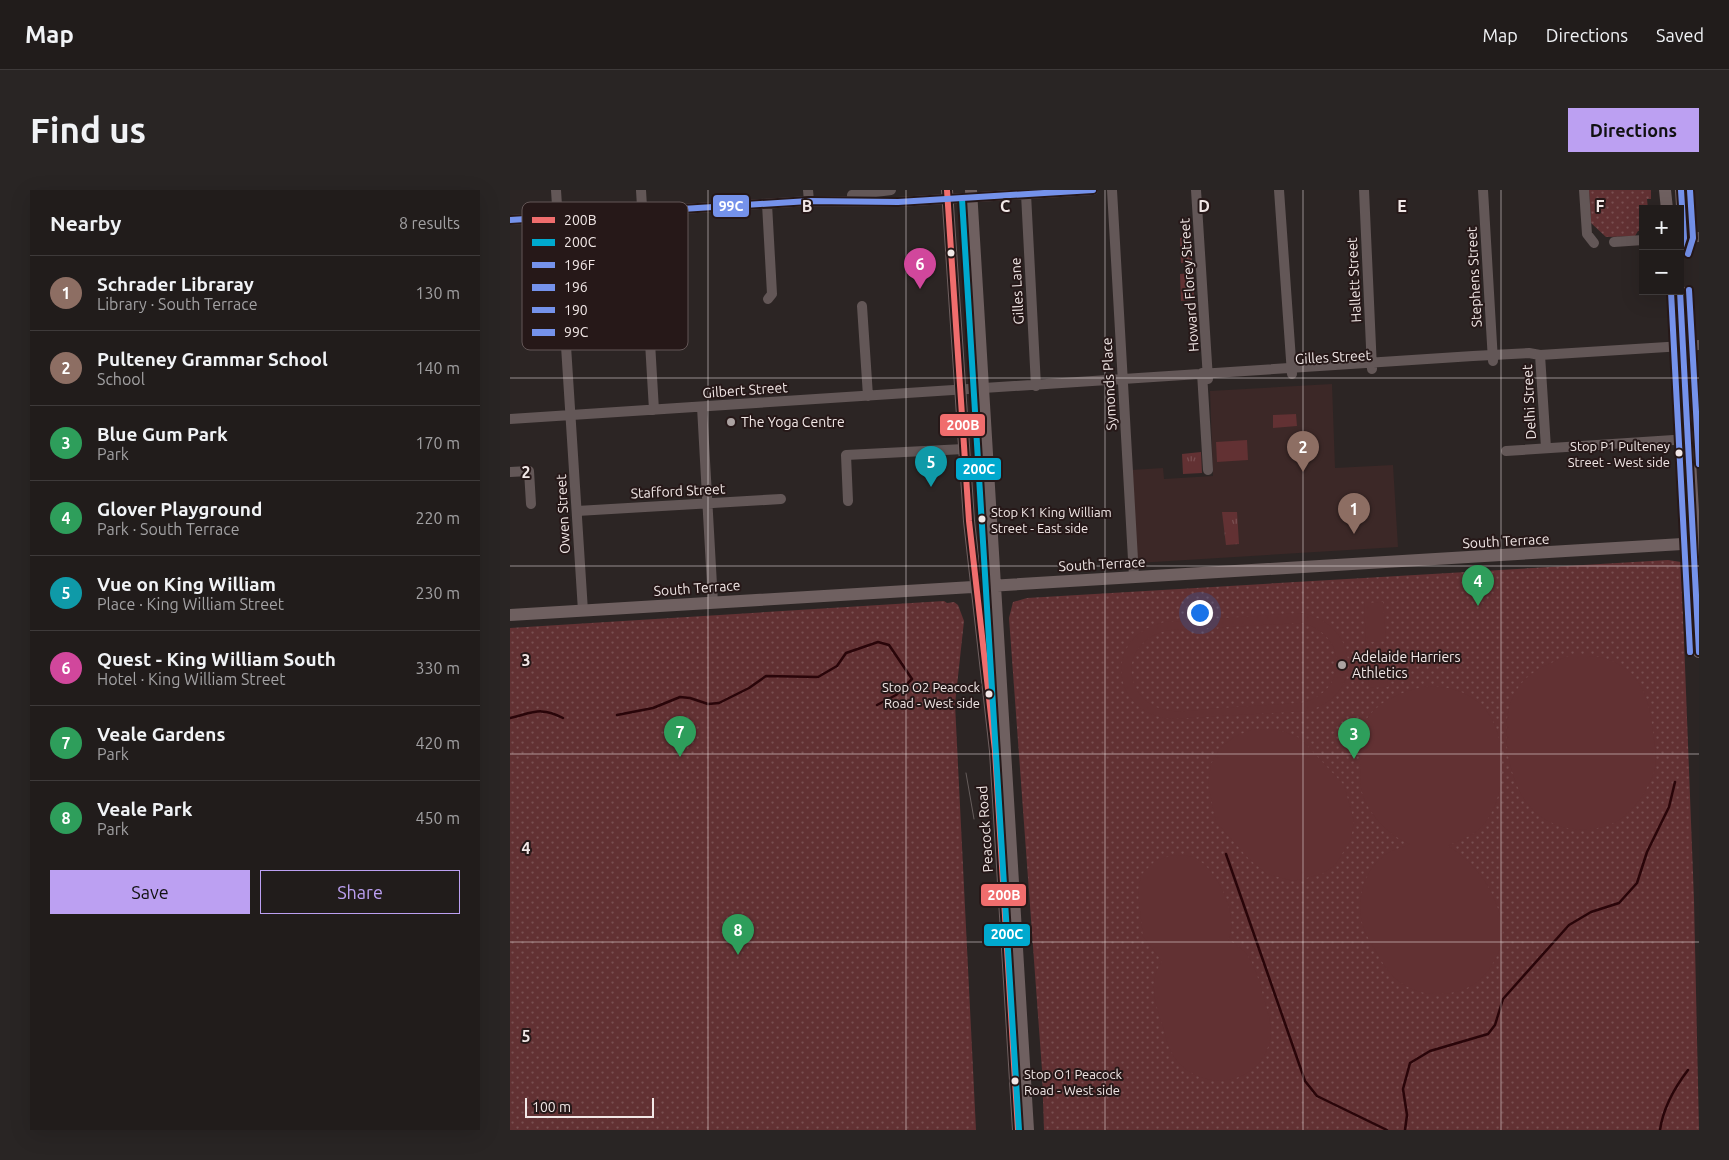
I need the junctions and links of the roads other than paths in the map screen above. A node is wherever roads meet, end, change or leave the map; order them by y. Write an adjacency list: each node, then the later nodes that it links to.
1 (808, 190): 15 (street)
2 (890, 190): 15 (street)
3 (1093, 190): 13 (street)
4 (1112, 190): 37 (street, Symonds Place)
5 (1196, 190): 36 (street, Howard Florey Street)
6 (1280, 190): 35 (street)
7 (1364, 190): 34 (street, Hallett Street)
8 (1483, 190): 33 (street, Stephens Street)
9 (1584, 190): 24 (street)
10 (1665, 190): 17 (main road)
11 (1681, 190): 18 (main road)
12 (971, 194): 13 (street); 14 (street); 39 (main road, Peacock Road)
13 (1026, 194): 38 (street, Gilles Lane)
14 (948, 195): 15 (street); 40 (main road, Peacock Road)
15 (809, 201): 16 (street)
16 (767, 204): 19 (street); 26 (street)
17 (1667, 205)
18 (1682, 205)
19 (688, 209)
20 (1699, 236): 21 (street)
21 (1684, 238)
22 (1639, 240): 23 (street)
23 (1614, 242)
24 (1594, 243)
25 (1680, 295): 29 (main road)
26 (768, 299)
27 (862, 306): 41 (street)
28 (1699, 345): 29 (street, Gilles Street)
29 (1684, 346): 32 (street, Gilles Street); 46 (main road)
30 (567, 350): 44 (street, Owen Street)
31 (650, 350): 43 (street)
32 (1540, 355): 33 (street, Gilles Street); 47 (street, Delhi Street)
33 (1493, 358): 34 (street, Gilles Street)
34 (1372, 366): 35 (street, Gilles Street)
35 (1292, 371): 36 (street, Gilles Street)
36 (1205, 376): 37 (street, Gilles Street); 50 (street, Howard Florey Street)
37 (1124, 381): 38 (street, Gilles Street); 58 (street, Symonds Place)
38 (1036, 386): 39 (street, Gilles Street)
39 (982, 389): 40 (street, Gilbert Street); 59 (main road, Peacock Road)
40 (961, 390): 41 (street, Gilbert Street); 48 (main road, Peacock Road)
41 (868, 396): 42 (street, Gilbert Street)
42 (702, 407): 43 (street, Gilbert Street); 54 (street)
43 (654, 410): 44 (street, Gilbert Street)
44 (571, 415): 45 (street, Gilbert Street); 56 (street, Owen Street)
45 (510, 419)
46 (1689, 439): 47 (street, Delhi Street); 57 (main road)
47 (1546, 448): 49 (street, Delhi Street)
48 (964, 449): 53 (street); 60 (main road, Peacock Road)
49 (1506, 451)
50 (1208, 470)
51 (510, 472): 55 (street)
52 (781, 499): 54 (street, Stafford Street)
53 (848, 501)
54 (708, 503): 56 (street, Stafford Street); 61 (street)
55 (531, 504)
56 (577, 511): 62 (street, Owen Street)
57 (1698, 545): 58 (main road, South Terrace); 64 (main road)
58 (1134, 577): 59 (main road, South Terrace)
59 (994, 585): 60 (main road, South Terrace); 65 (main road, Peacock Road)
60 (977, 586): 61 (main road, South Terrace); 65 (main road, Peacock Road)
61 (713, 602): 62 (main road, South Terrace)
62 (583, 611): 63 (main road, South Terrace)
63 (510, 615)
64 (1699, 652)
65 (1006, 856): 66 (main road, Peacock Road); 67 (main road, Peacock Road)
66 (1018, 1130)
67 (1028, 1130)

